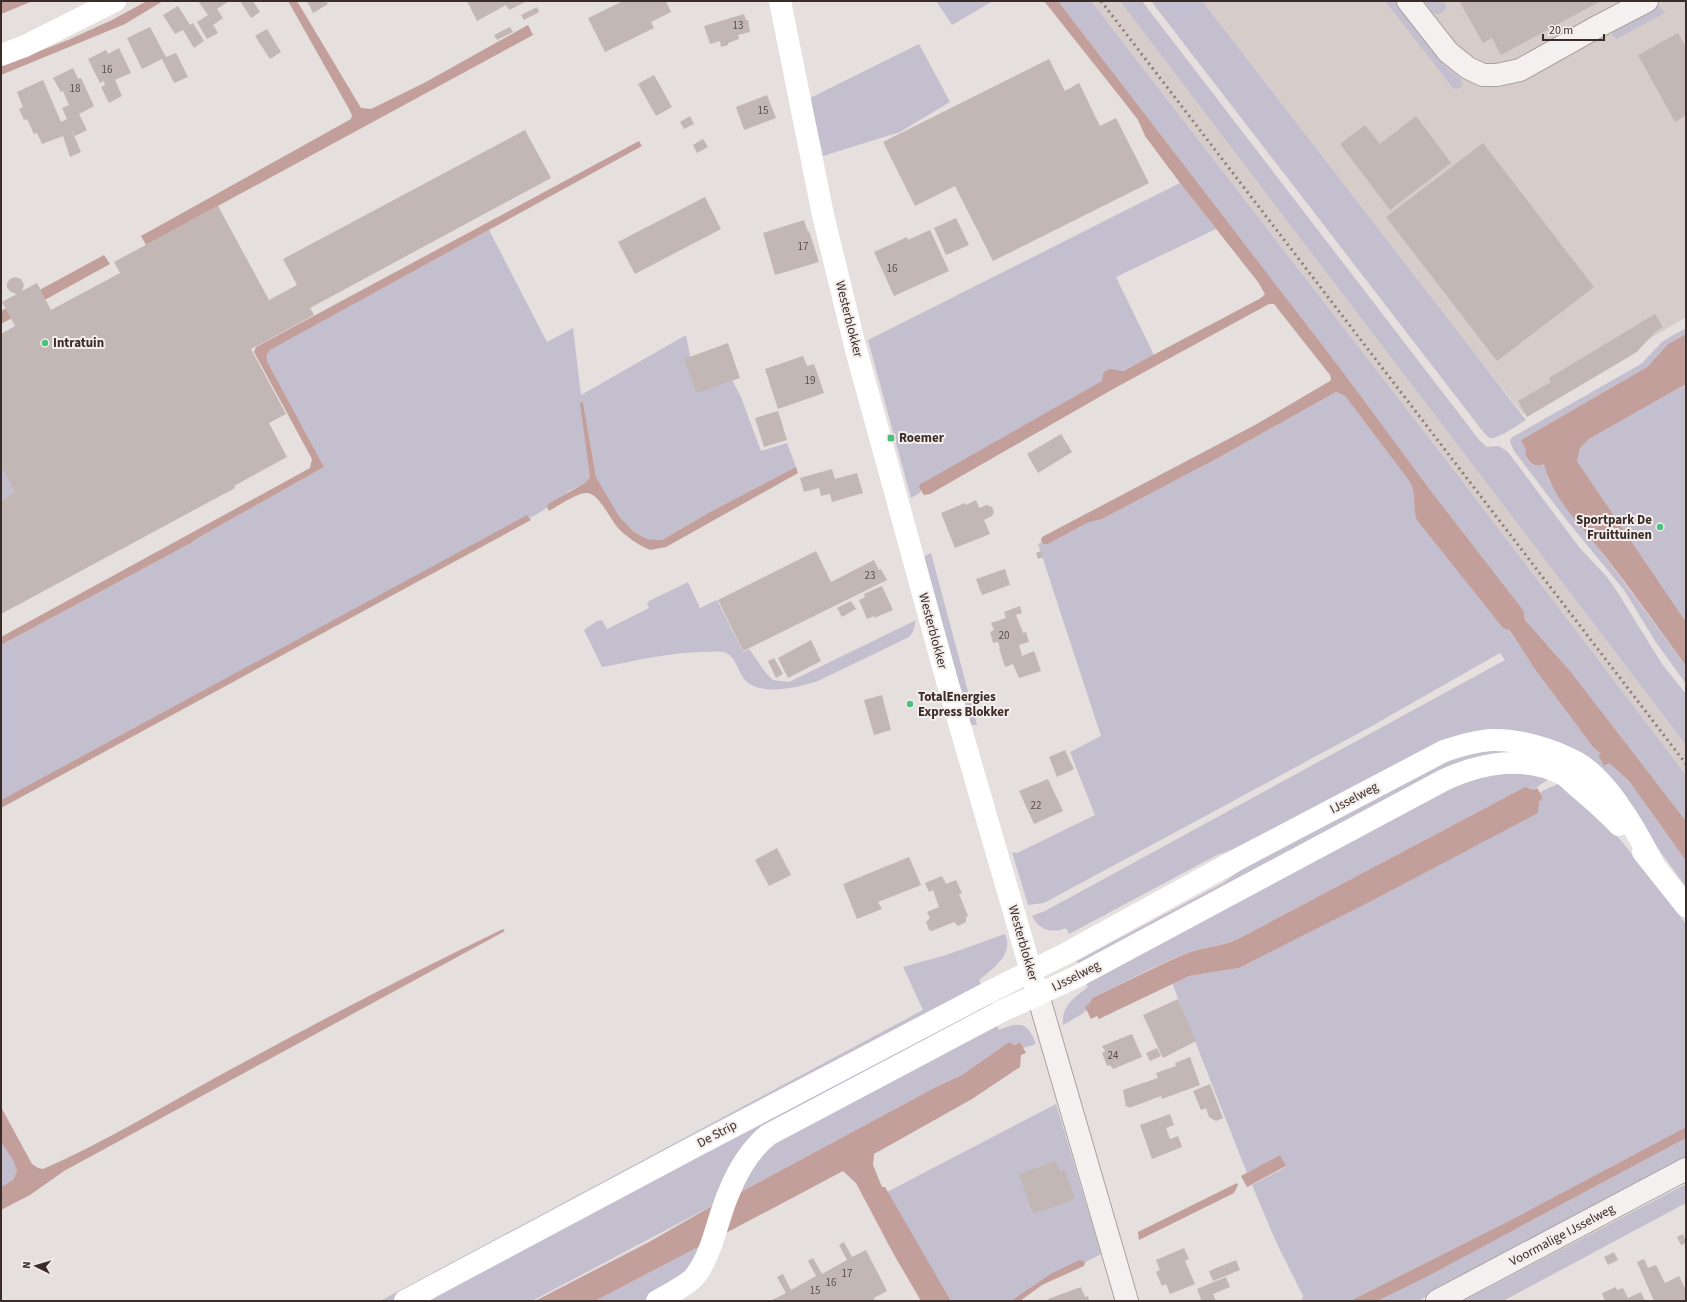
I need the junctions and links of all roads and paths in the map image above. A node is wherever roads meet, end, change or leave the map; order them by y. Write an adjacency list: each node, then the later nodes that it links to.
1 (115, 1): 5 (street)
2 (780, 1): 8 (street, Westerblokker)
3 (1408, 1): 4 (street)
4 (1647, 1)
5 (1, 55)
6 (1653, 863): 7 (street, IJsselweg); 8 (street, IJsselweg); 9 (street, IJsselweg)
7 (1686, 906)
8 (1031, 970): 9 (street, Westerblokker); 11 (street, De Strip)
9 (1038, 995): 12 (street); 13 (street, Westerblokker)
10 (1686, 1169): 14 (street, Voormalige IJsselweg)
11 (405, 1301)
12 (658, 1301)
13 (1127, 1301)
14 (1437, 1301)

